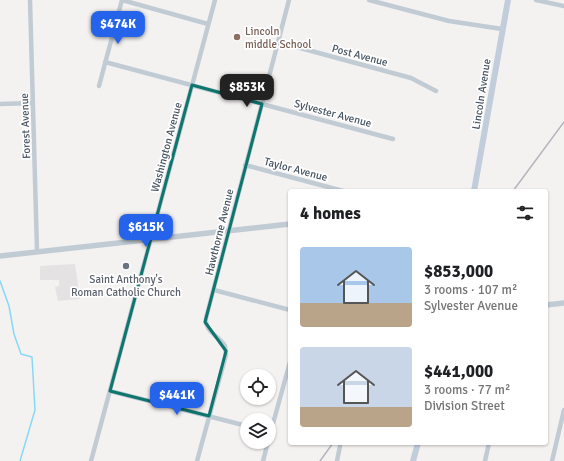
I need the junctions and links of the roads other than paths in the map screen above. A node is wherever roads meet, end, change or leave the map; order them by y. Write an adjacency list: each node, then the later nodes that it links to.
1 (30, 0): 16 (street, Forest Avenue)
2 (122, 0): 9 (street); 12 (street)
3 (214, 0): 9 (street, Washington Avenue)
4 (289, 0): 11 (street, Hawthorne Avenue)
5 (368, 0): 10 (street)
6 (508, 0): 10 (main road, Lincoln Avenue)
7 (536, 0): 8 (street)
8 (564, 6)
9 (208, 24): 13 (street, Washington Avenue)
10 (502, 29): 22 (main road, Lincoln Avenue)
11 (278, 42): 15 (street, Post Avenue); 18 (street, Hawthorne Avenue)
12 (105, 62): 13 (street, Sylvester Avenue); 14 (street)
13 (192, 85): 18 (street, Sylvester Avenue); 25 (street, Washington Avenue)
14 (99, 86)
15 (436, 91)
16 (34, 103): 17 (street); 26 (street, Forest Avenue)
17 (0, 104)
18 (262, 104): 19 (street, Sylvester Avenue); 20 (street, Hawthorne Avenue)
19 (393, 139)
20 (245, 165): 21 (street, Taylor Avenue); 24 (street, Hawthorne Avenue)
21 (335, 189)
22 (474, 189)
23 (288, 224): 24 (street)
24 (229, 231): 25 (street); 28 (street, Hawthorne Avenue)
25 (151, 239): 26 (street); 33 (street, Washington Avenue)
26 (37, 251): 27 (street)
27 (0, 256)
28 (214, 290): 31 (street); 36 (street, Hawthorne Avenue)
29 (564, 303): 30 (street)
30 (548, 305)
31 (288, 309)
32 (288, 369): 35 (street)
33 (110, 391): 36 (street); 42 (street, Washington Avenue)
34 (564, 410): 48 (street)
35 (275, 413)
36 (209, 416): 37 (street); 43 (street, Hawthorne Avenue)
37 (240, 424)
38 (417, 445): 46 (main road)
39 (489, 445): 47 (street)
40 (340, 446): 45 (street)
41 (266, 449): 44 (street)
42 (91, 461)
43 (197, 461)
44 (263, 461)
45 (337, 461)
46 (413, 461)
47 (485, 461)
48 (552, 461)

